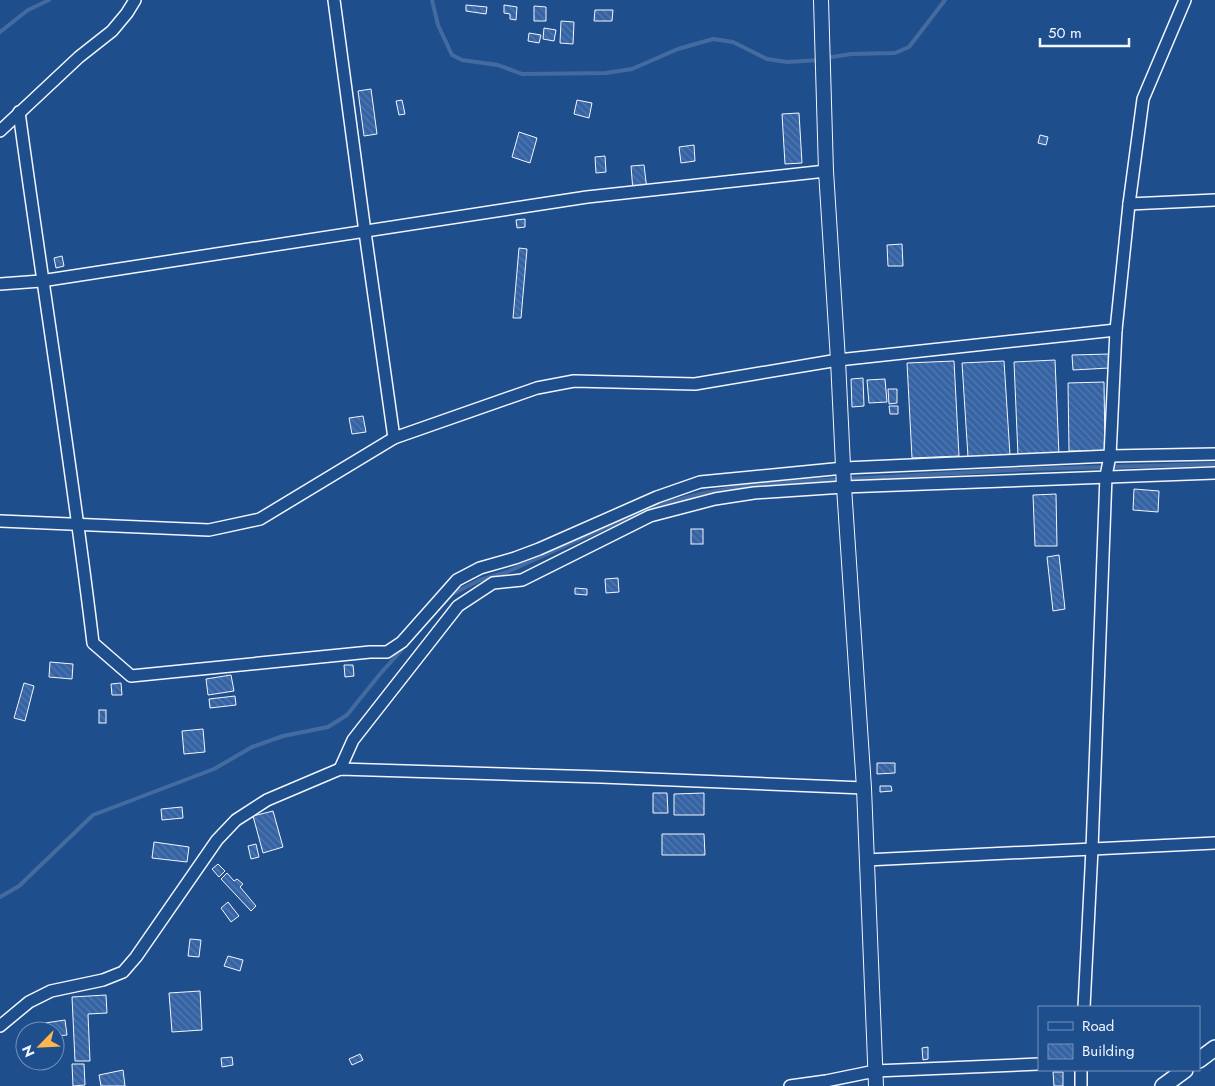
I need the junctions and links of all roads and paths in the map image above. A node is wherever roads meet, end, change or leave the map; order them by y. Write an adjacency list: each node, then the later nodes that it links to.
1 (135, 0): 5 (street)
2 (334, 0): 10 (street)
3 (821, 0): 7 (street)
4 (1185, 0): 9 (street)
5 (19, 112): 6 (street); 11 (street)
6 (0, 131)
7 (826, 171): 10 (street); 14 (street)
8 (1215, 200): 9 (street)
9 (1129, 204): 13 (street)
10 (365, 232): 11 (street); 15 (street)
11 (41, 281): 12 (street); 23 (street)
12 (0, 284)
13 (1116, 330): 14 (street); 17 (street)
14 (838, 360): 15 (street); 18 (street)
15 (394, 438): 23 (street)
16 (1215, 454): 17 (street)
17 (1110, 456): 18 (street); 20 (street)
18 (844, 468): 21 (street); 23 (street)
19 (1215, 472): 20 (street)
20 (1106, 476): 21 (street); 27 (street)
21 (844, 488): 24 (street); 25 (street)
22 (0, 521): 23 (street)
23 (79, 525)
24 (340, 770): 25 (street); 30 (street)
25 (864, 788): 28 (street)
26 (1215, 843): 27 (street)
27 (1092, 849): 28 (street); 29 (street)
28 (866, 860): 34 (street)
29 (1084, 1006)
30 (0, 1026)
31 (1215, 1048): 32 (main road)
32 (1200, 1059)
33 (1038, 1064): 34 (street)
34 (875, 1071): 37 (street); 38 (street)
35 (1081, 1071): 39 (street)
36 (1184, 1071): 40 (main road)
37 (790, 1086)
38 (876, 1086)
39 (1081, 1086)
40 (1163, 1086)

